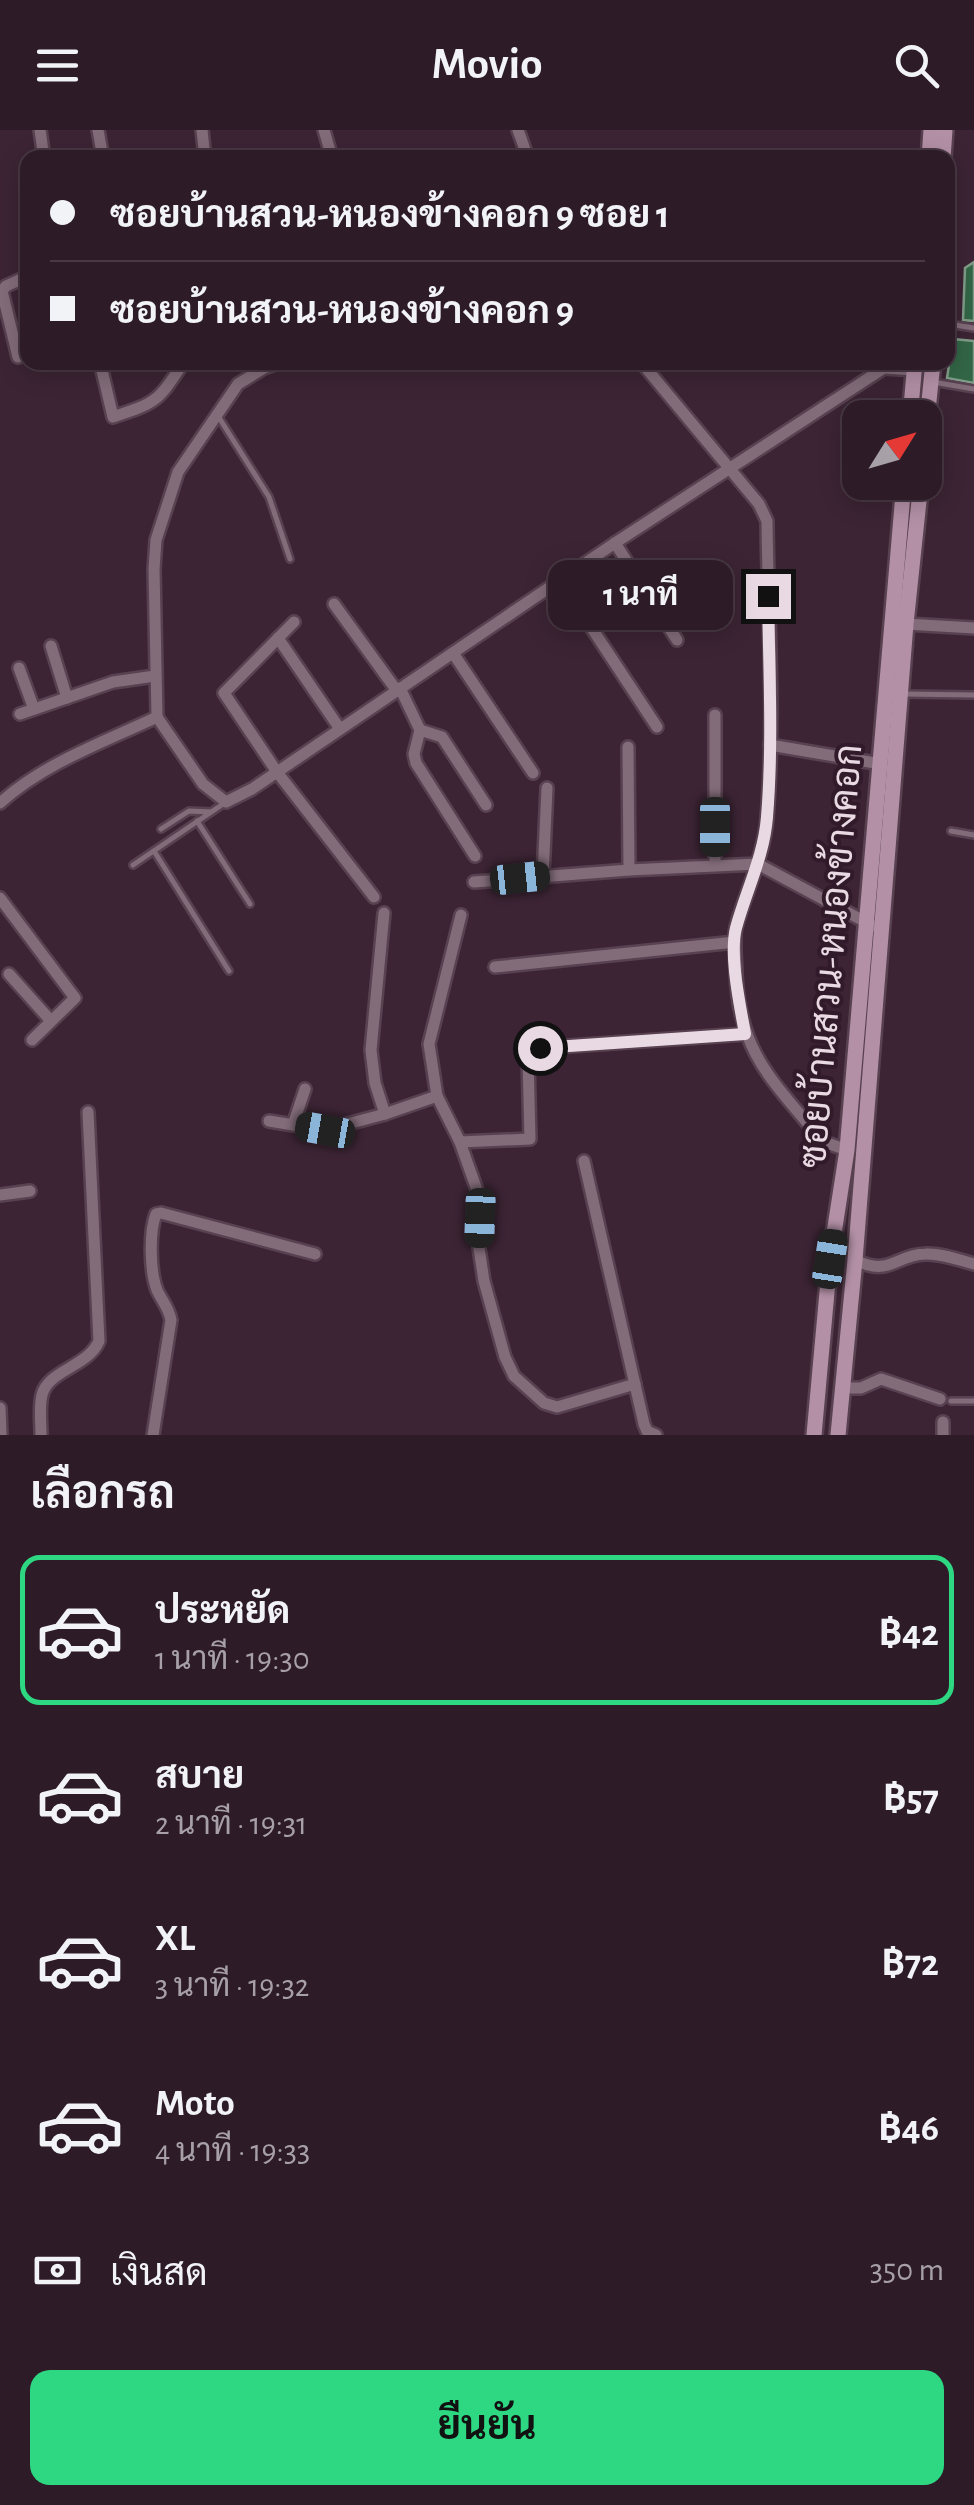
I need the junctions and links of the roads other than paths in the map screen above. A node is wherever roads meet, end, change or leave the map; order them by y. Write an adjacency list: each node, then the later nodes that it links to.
1 (20, 280): 2 (street)
2 (18, 356)
3 (102, 370): 4 (street)
4 (179, 370)
5 (261, 370): 14 (street)
6 (648, 370): 15 (street)
7 (881, 370): 15 (street)
8 (914, 370): 12 (main road)
9 (932, 370): 10 (main road)
10 (931, 381): 11 (lane); 13 (main road)
11 (974, 390)
12 (911, 400)
13 (929, 400)
14 (216, 414): 19 (lane); 30 (street)
15 (730, 468): 18 (street); 42 (street)
16 (903, 500): 44 (main road, ซอยบ้านสวน-หนองข้างคอก)
17 (918, 500): 23 (main road, ซอยบ้านสวน-หนองข้างคอก)
18 (615, 543): 20 (street); 26 (street)
19 (290, 559)
20 (560, 580): 28 (street); 39 (street)
21 (334, 604): 31 (street)
22 (294, 622): 25 (street)
23 (906, 624): 24 (street); 32 (main road, ซอยบ้านสวน-หนองข้างคอก)
24 (974, 628)
25 (278, 638): 40 (street); 45 (street)
26 (677, 640)
27 (51, 646): 34 (street)
28 (453, 652): 31 (street); 46 (street)
29 (19, 668): 35 (street)
30 (155, 676): 34 (street); 38 (street)
31 (398, 690): 40 (street); 41 (street)
32 (902, 694): 33 (lane); 70 (main road, ซอยบ้านสวน-หนองข้างคอก)
33 (974, 695)
34 (67, 698): 35 (street)
35 (34, 710): 36 (street)
36 (20, 714)
37 (715, 714): 58 (street)
38 (157, 717): 48 (street); 49 (street)
39 (657, 727)
40 (340, 729): 45 (street)
41 (420, 730): 50 (street); 57 (street)
42 (770, 745): 44 (street); 59 (street)
43 (628, 747): 61 (street)
44 (881, 764): 70 (main road, ซอยบ้านสวน-หนองข้างคอก)
45 (277, 772): 48 (street); 64 (street)
46 (534, 774)
47 (547, 788): 62 (street)
48 (226, 802): 51 (lane)
49 (0, 803)
50 (486, 805)
51 (211, 812): 52 (lane); 53 (lane)
52 (198, 821): 56 (lane); 66 (lane)
53 (161, 828)
54 (951, 831): 55 (lane)
55 (974, 835)
56 (154, 851): 60 (lane); 73 (lane)
57 (475, 856)
58 (715, 864): 59 (street); 61 (street)
59 (758, 864): 70 (street); 71 (street)
60 (133, 865)
61 (629, 870): 62 (street)
62 (542, 876): 63 (street)
63 (474, 882)
64 (374, 897)
65 (0, 898): 69 (street)
66 (250, 904)
67 (384, 913): 81 (street)
68 (461, 915): 79 (street)
69 (5, 916): 75 (street)
70 (875, 926): 85 (main road, ซอยบ้านสวน-หนองข้างคอก); 90 (main road, ซอยบ้านสวน-หนองข้างคอก)
71 (735, 942): 72 (street); 76 (street)
72 (495, 968)
73 (230, 971)
74 (9, 974): 75 (street)
75 (51, 1021): 77 (street)
76 (745, 1034): 84 (street); 85 (street)
77 (32, 1040)
78 (304, 1089): 83 (street)
79 (436, 1096): 81 (street); 84 (street)
80 (88, 1112): 99 (street)
81 (385, 1114): 83 (street)
82 (269, 1121): 83 (street)
83 (292, 1125)
84 (460, 1142): 94 (street)
85 (847, 1150): 92 (main road, ซอยบ้านสวน-หนองข้างคอก)
86 (584, 1161): 94 (street)
87 (30, 1190): 88 (street)
88 (0, 1195)
89 (315, 1254): 100 (street)
90 (855, 1260): 91 (street); 93 (main road, ซอยบ้านสวน-หนองข้างคอก)
91 (974, 1264)
92 (819, 1367): 93 (main road); 102 (main road, ซอยบ้านสวน-หนองข้างคอก)
93 (843, 1380): 95 (street); 103 (main road, ซอยบ้านสวน-หนองข้างคอก)
94 (635, 1384): 101 (street)
95 (945, 1400): 96 (lane)
96 (974, 1401)
97 (0, 1408): 98 (street)
98 (0, 1435)
99 (42, 1435)
100 (153, 1435)
101 (656, 1435)
102 (814, 1435)
103 (838, 1435)

